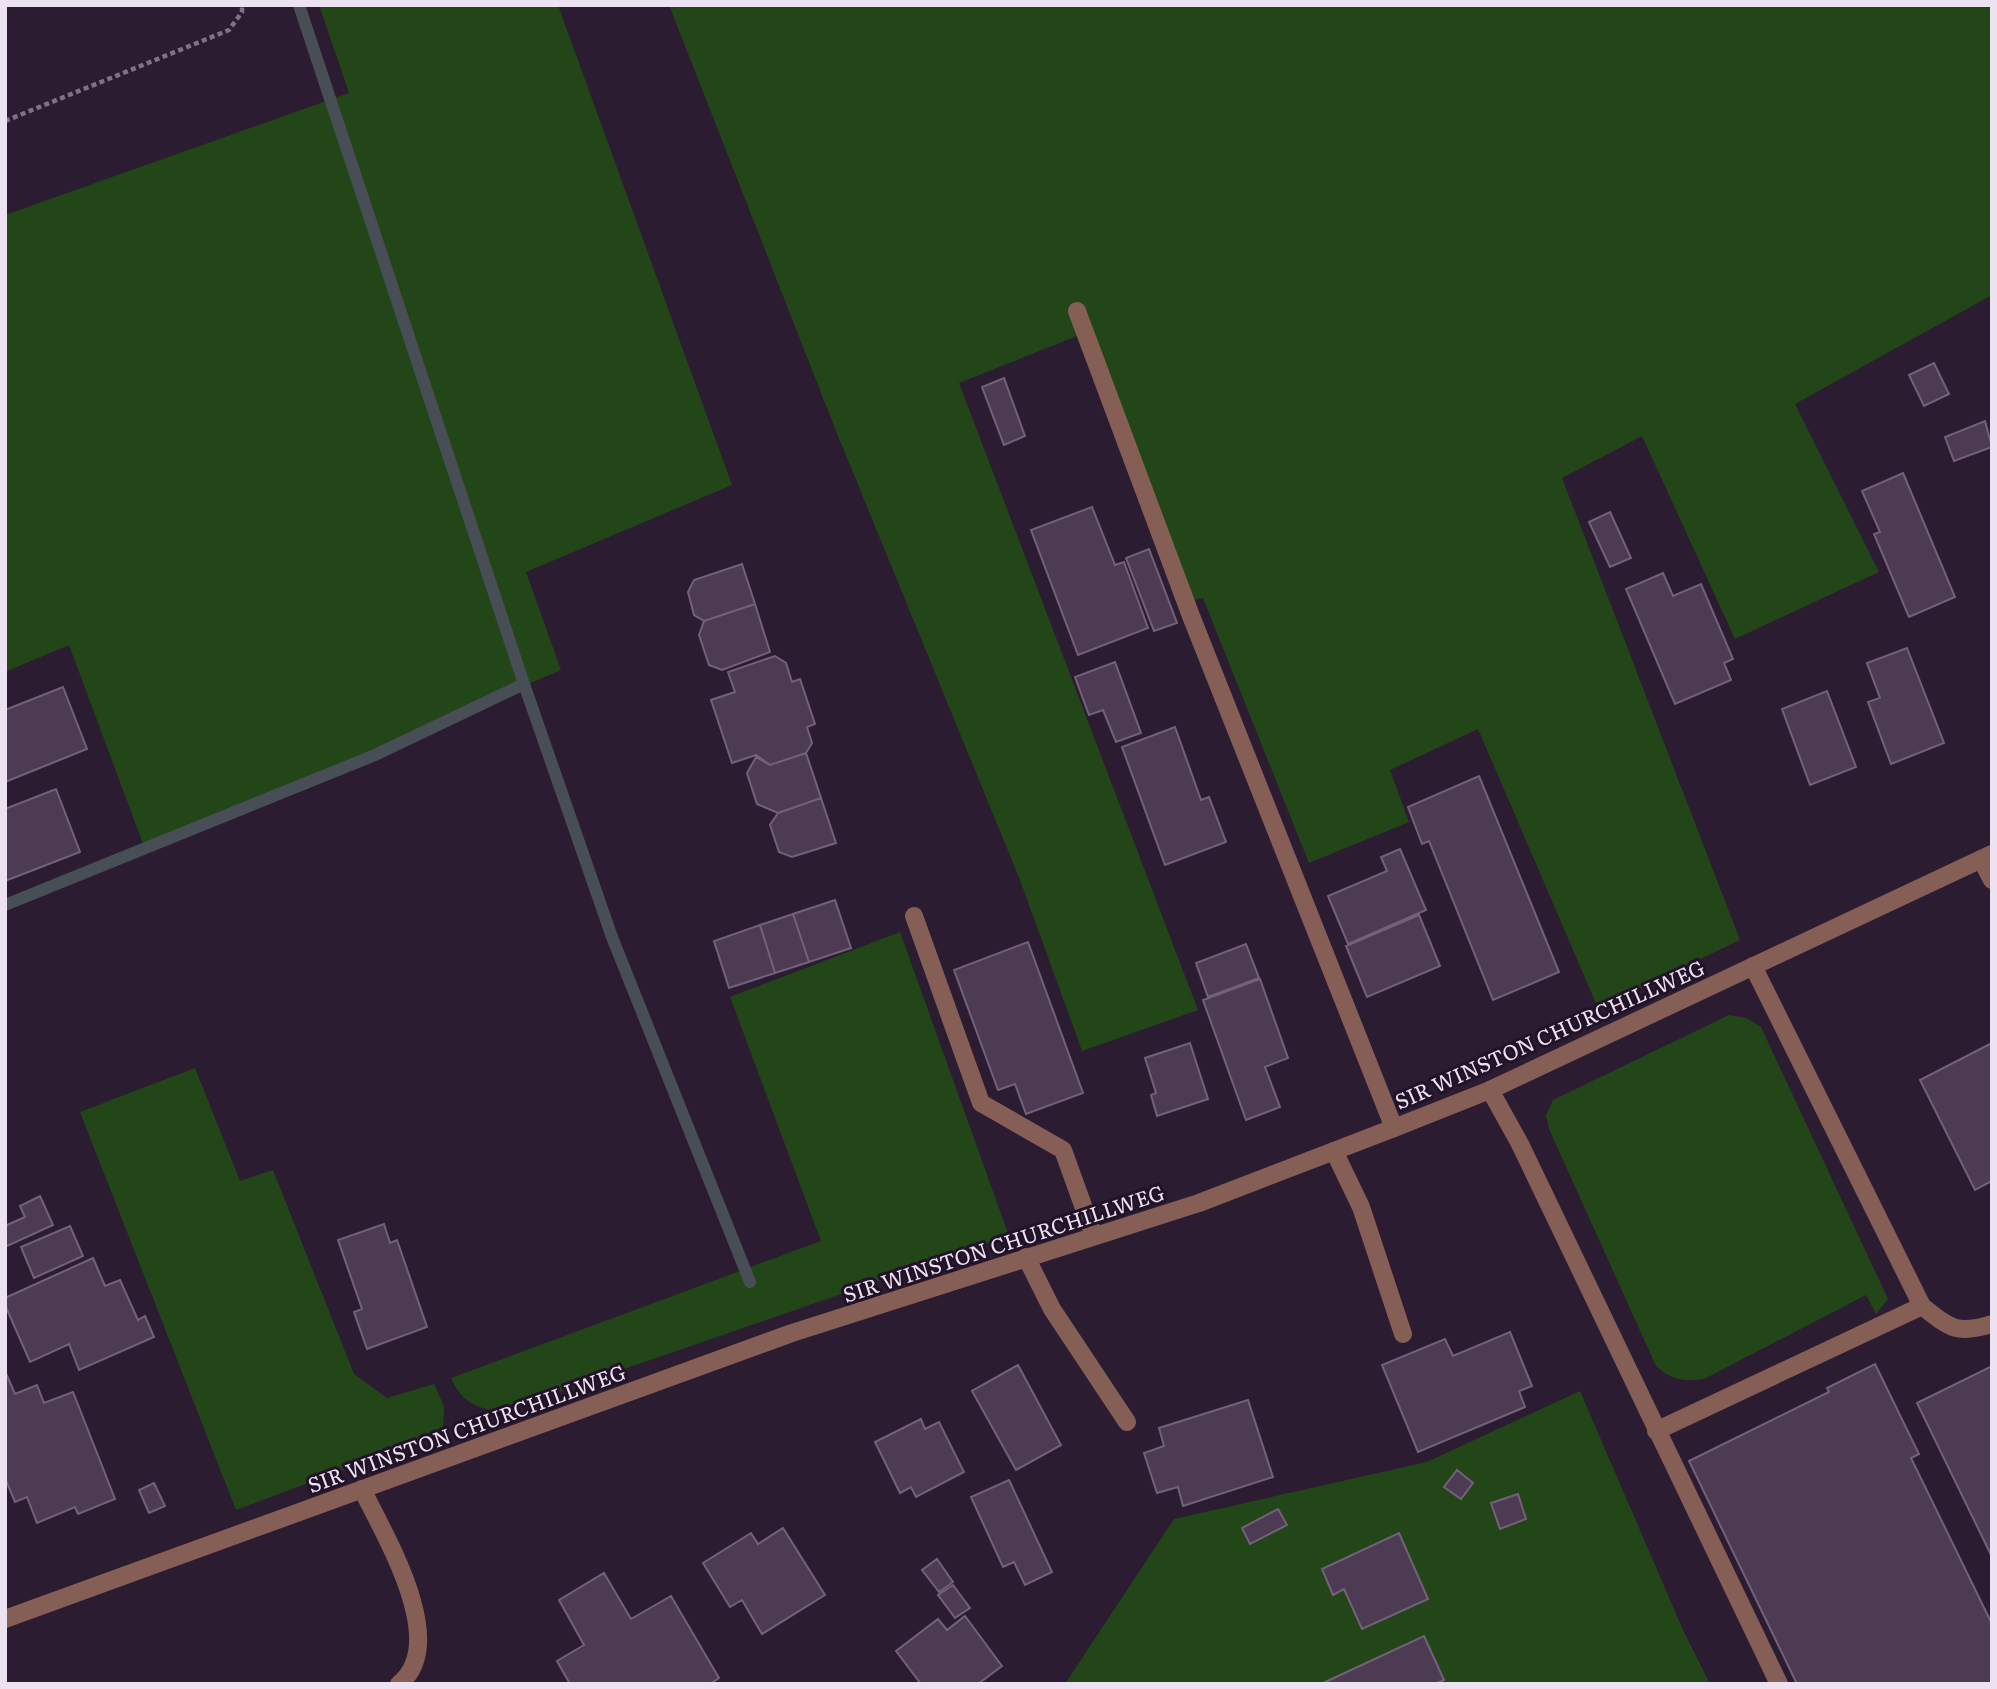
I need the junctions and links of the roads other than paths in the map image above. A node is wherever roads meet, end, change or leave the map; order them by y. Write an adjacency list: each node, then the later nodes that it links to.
1 (1077, 311): 7 (street)
2 (1986, 856): 3 (street); 5 (street, SIR WINSTON CHURCHILLWEG)
3 (1992, 880)
4 (914, 915): 9 (street)
5 (1753, 966): 6 (street, SIR WINSTON CHURCHILLWEG); 11 (street)
6 (1490, 1090): 7 (street, SIR WINSTON CHURCHILLWEG); 15 (street)
7 (1394, 1128): 8 (street, SIR WINSTON CHURCHILLWEG)
8 (1334, 1151): 9 (street, SIR WINSTON CHURCHILLWEG); 13 (street)
9 (1094, 1236): 10 (street, SIR WINSTON CHURCHILLWEG)
10 (1026, 1258): 14 (street); 16 (street, SIR WINSTON CHURCHILLWEG)
11 (1922, 1306): 12 (street); 15 (street)
12 (1992, 1324)
13 (1402, 1334)
14 (1126, 1422)
15 (1656, 1431): 19 (street)
16 (362, 1489): 17 (street, SIR WINSTON CHURCHILLWEG); 18 (street)
17 (5, 1619)
18 (399, 1684)
19 (1779, 1684)

